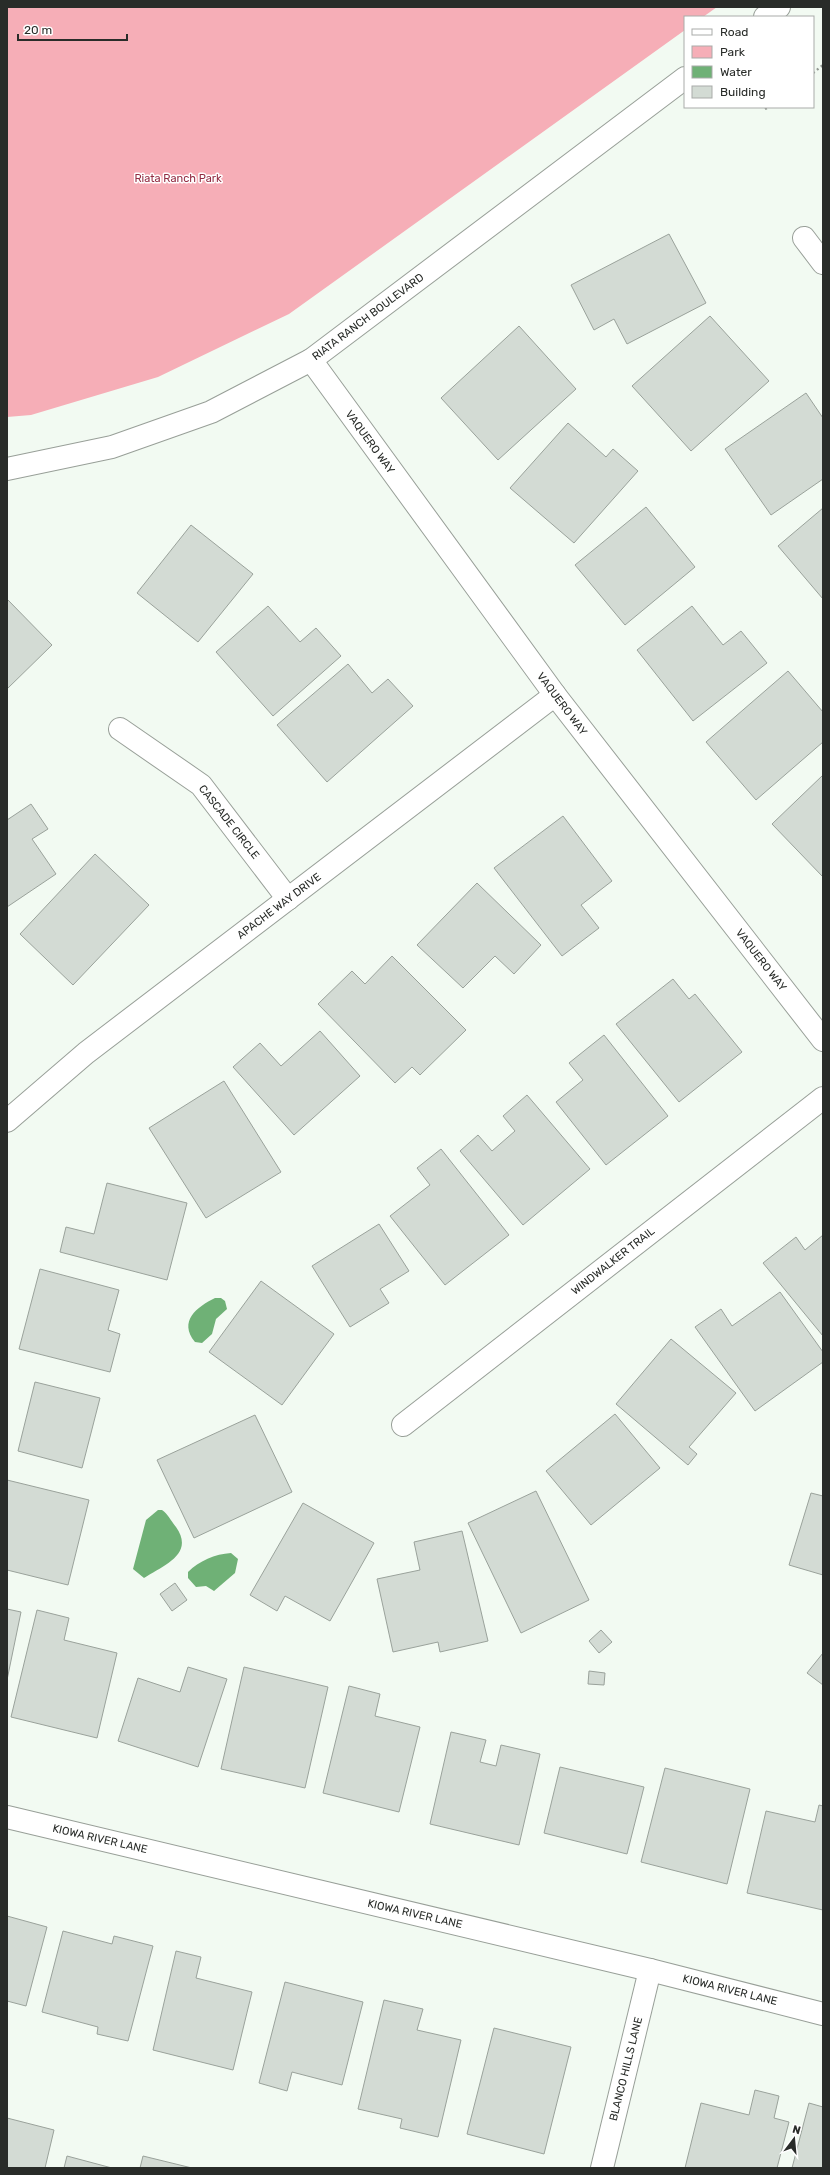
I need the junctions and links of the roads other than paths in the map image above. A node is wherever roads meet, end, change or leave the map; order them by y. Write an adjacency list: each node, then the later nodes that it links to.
1 (779, 7): 2 (street)
2 (767, 16)
3 (684, 79): 6 (street, RIATA RANCH BOULEVARD)
4 (804, 238): 5 (street)
5 (823, 263)
6 (311, 360): 7 (street, RIATA RANCH BOULEVARD); 8 (street, VAQUERO WAY)
7 (7, 469)
8 (555, 695): 10 (street, APACHE WAY DRIVE); 11 (street, VAQUERO WAY)
9 (120, 730): 10 (street, CASCADE CIRCLE)
10 (288, 899): 13 (street, APACHE WAY DRIVE)
11 (823, 1040)
12 (823, 1098): 14 (street, WINDWALKER TRAIL)
13 (7, 1121)
14 (403, 1425)
15 (7, 1817): 16 (street, KIOWA RIVER LANE)
16 (650, 1970): 17 (street, KIOWA RIVER LANE); 18 (street, BLANCO HILLS LANE)
17 (823, 2014)
18 (602, 2168)

